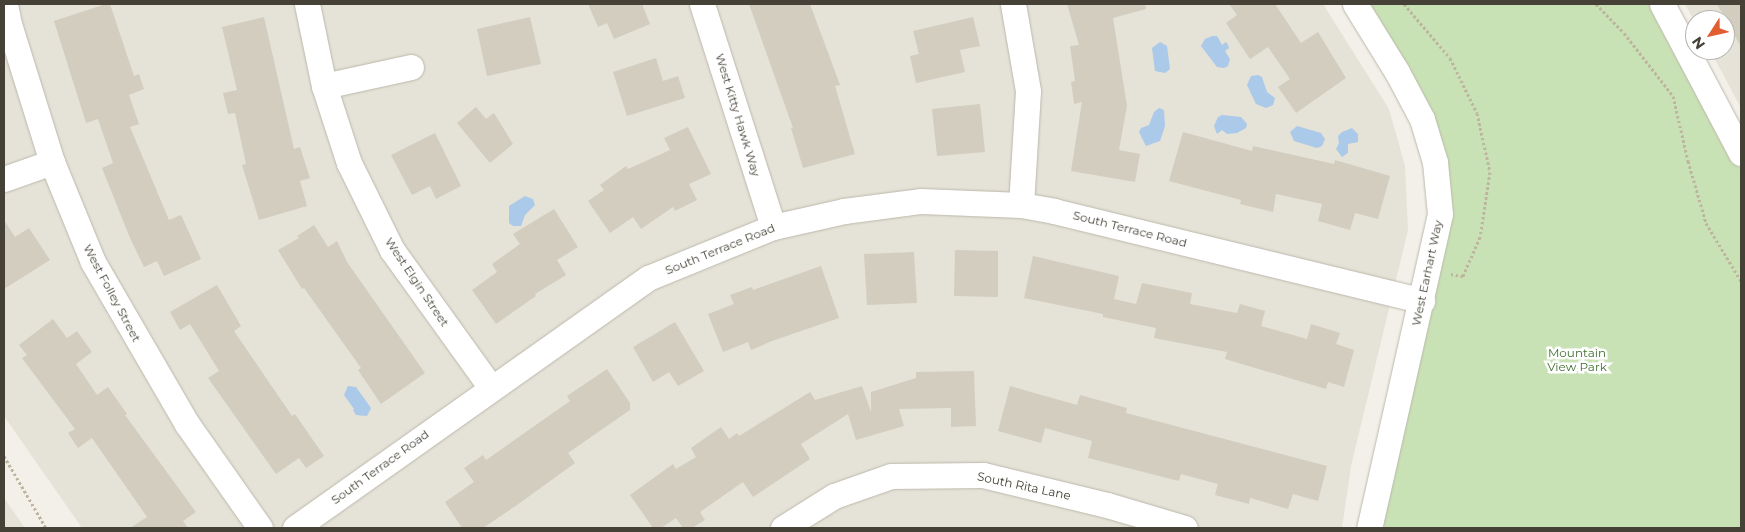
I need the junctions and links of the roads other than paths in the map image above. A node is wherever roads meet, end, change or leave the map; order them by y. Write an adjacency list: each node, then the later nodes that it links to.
1 (5, 4): 10 (street, West Folley Street)
2 (306, 4): 8 (street, West Elgin Street)
3 (702, 4): 13 (street, West Kitty Hawk Way)
4 (1014, 4): 12 (street)
5 (1355, 4): 14 (street, West Earhart Way)
6 (1662, 4): 9 (street)
7 (411, 67): 8 (street)
8 (324, 86): 15 (street, West Elgin Street)
9 (1741, 153)
10 (52, 162): 11 (street); 16 (street, West Folley Street)
11 (4, 180)
12 (1021, 205): 13 (street, South Terrace Road); 14 (street, South Terrace Road)
13 (773, 227): 15 (street, South Terrace Road)
14 (1422, 301): 20 (street, West Earhart Way)
15 (491, 388): 17 (street, South Terrace Road)
16 (260, 528)
17 (295, 528)
18 (783, 528): 19 (street, South Rita Lane)
19 (1185, 528)
20 (1369, 528)

